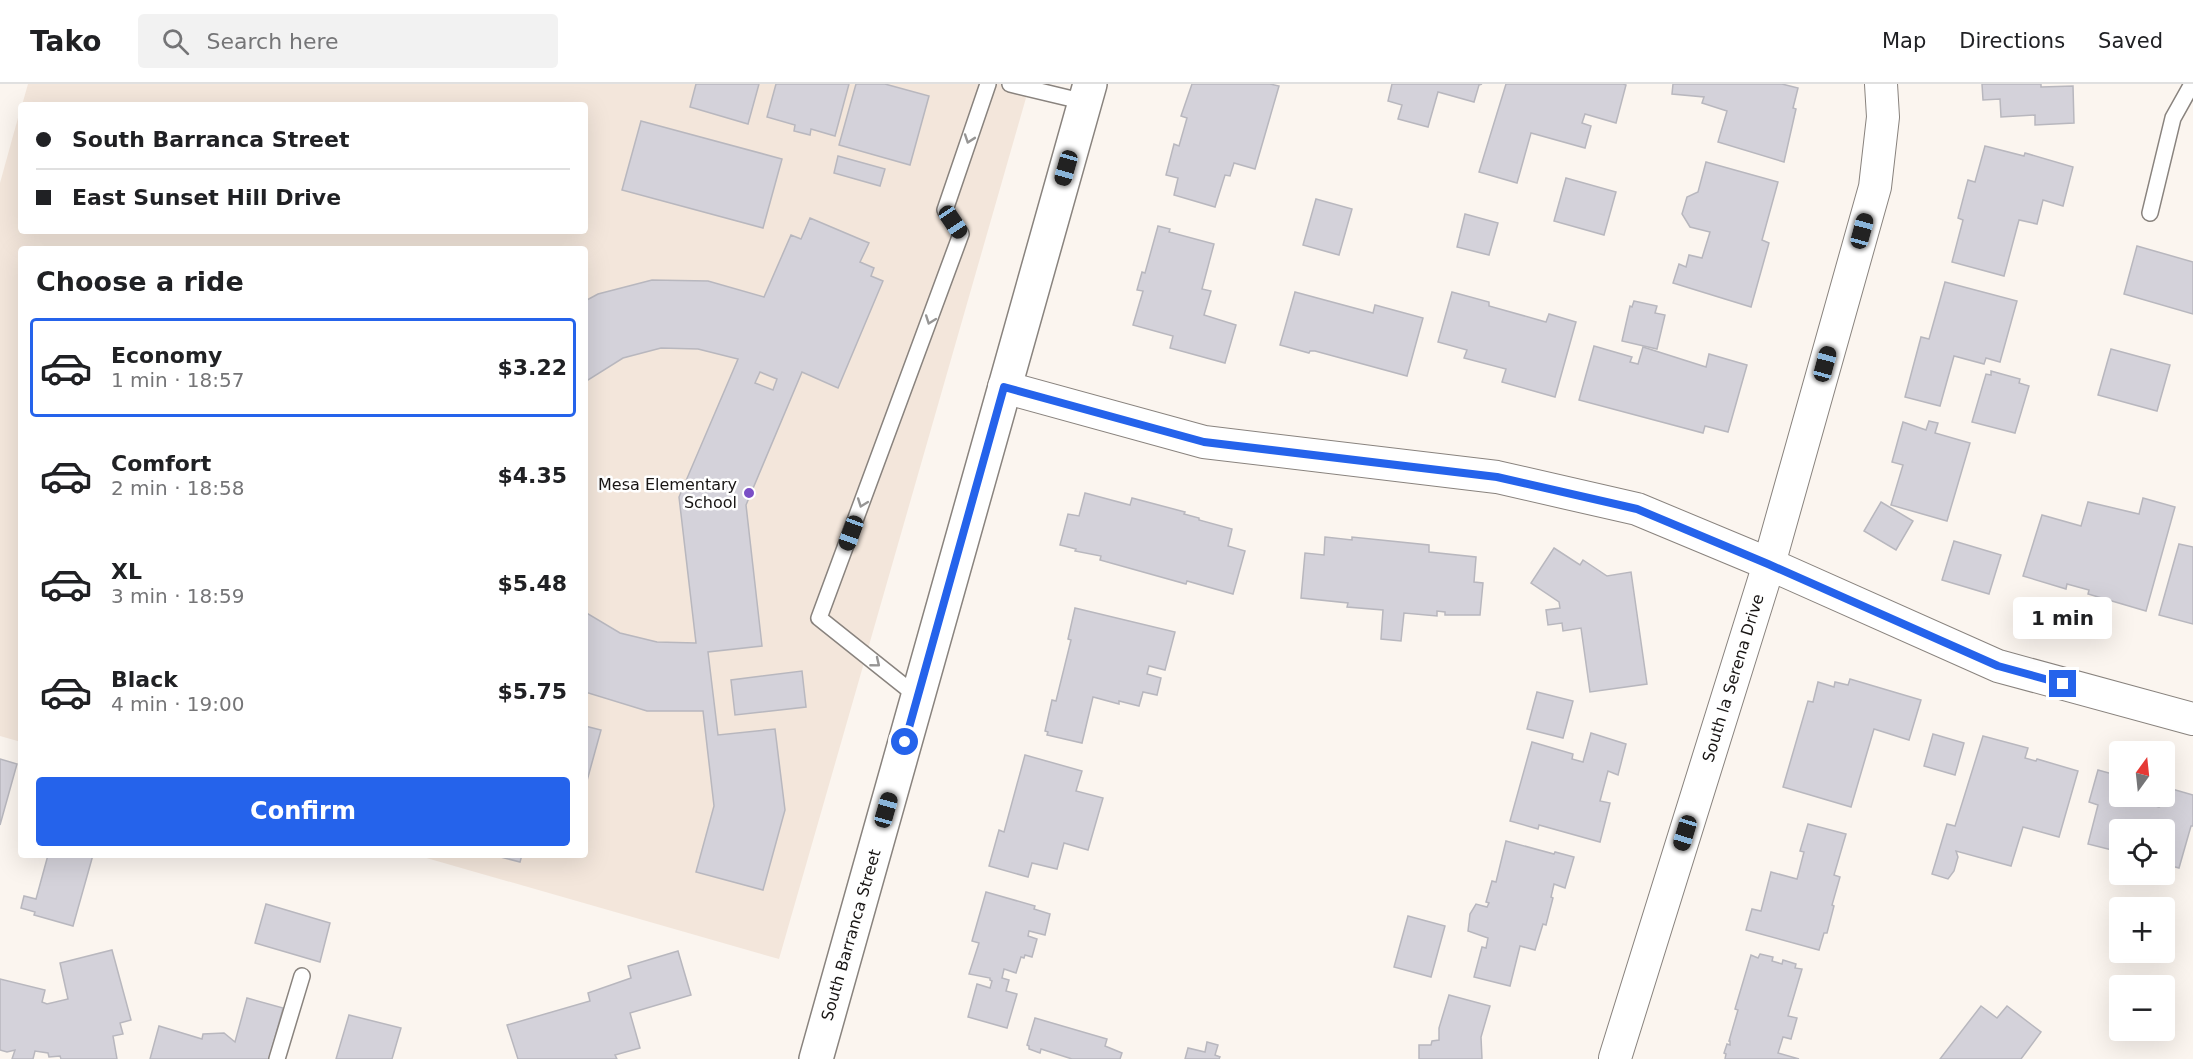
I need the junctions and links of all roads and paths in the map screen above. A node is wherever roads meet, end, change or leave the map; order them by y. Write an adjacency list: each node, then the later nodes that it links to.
1 (988, 84): 9 (lane, one-way to 9)
2 (1010, 84): 5 (lane)
3 (1881, 84): 8 (street, South la Serena Drive)
4 (2192, 84): 6 (lane)
5 (1087, 93): 7 (main road, South Barranca Street)
6 (2150, 213)
7 (1004, 387): 8 (street); 9 (main road, South Barranca Street)
8 (1768, 564): 10 (street); 12 (street, South la Serena Drive)
9 (918, 697): 14 (main road, South Barranca Street)
10 (2193, 719)
11 (302, 976): 13 (lane)
12 (1615, 1058)
13 (277, 1059)
14 (816, 1059)

